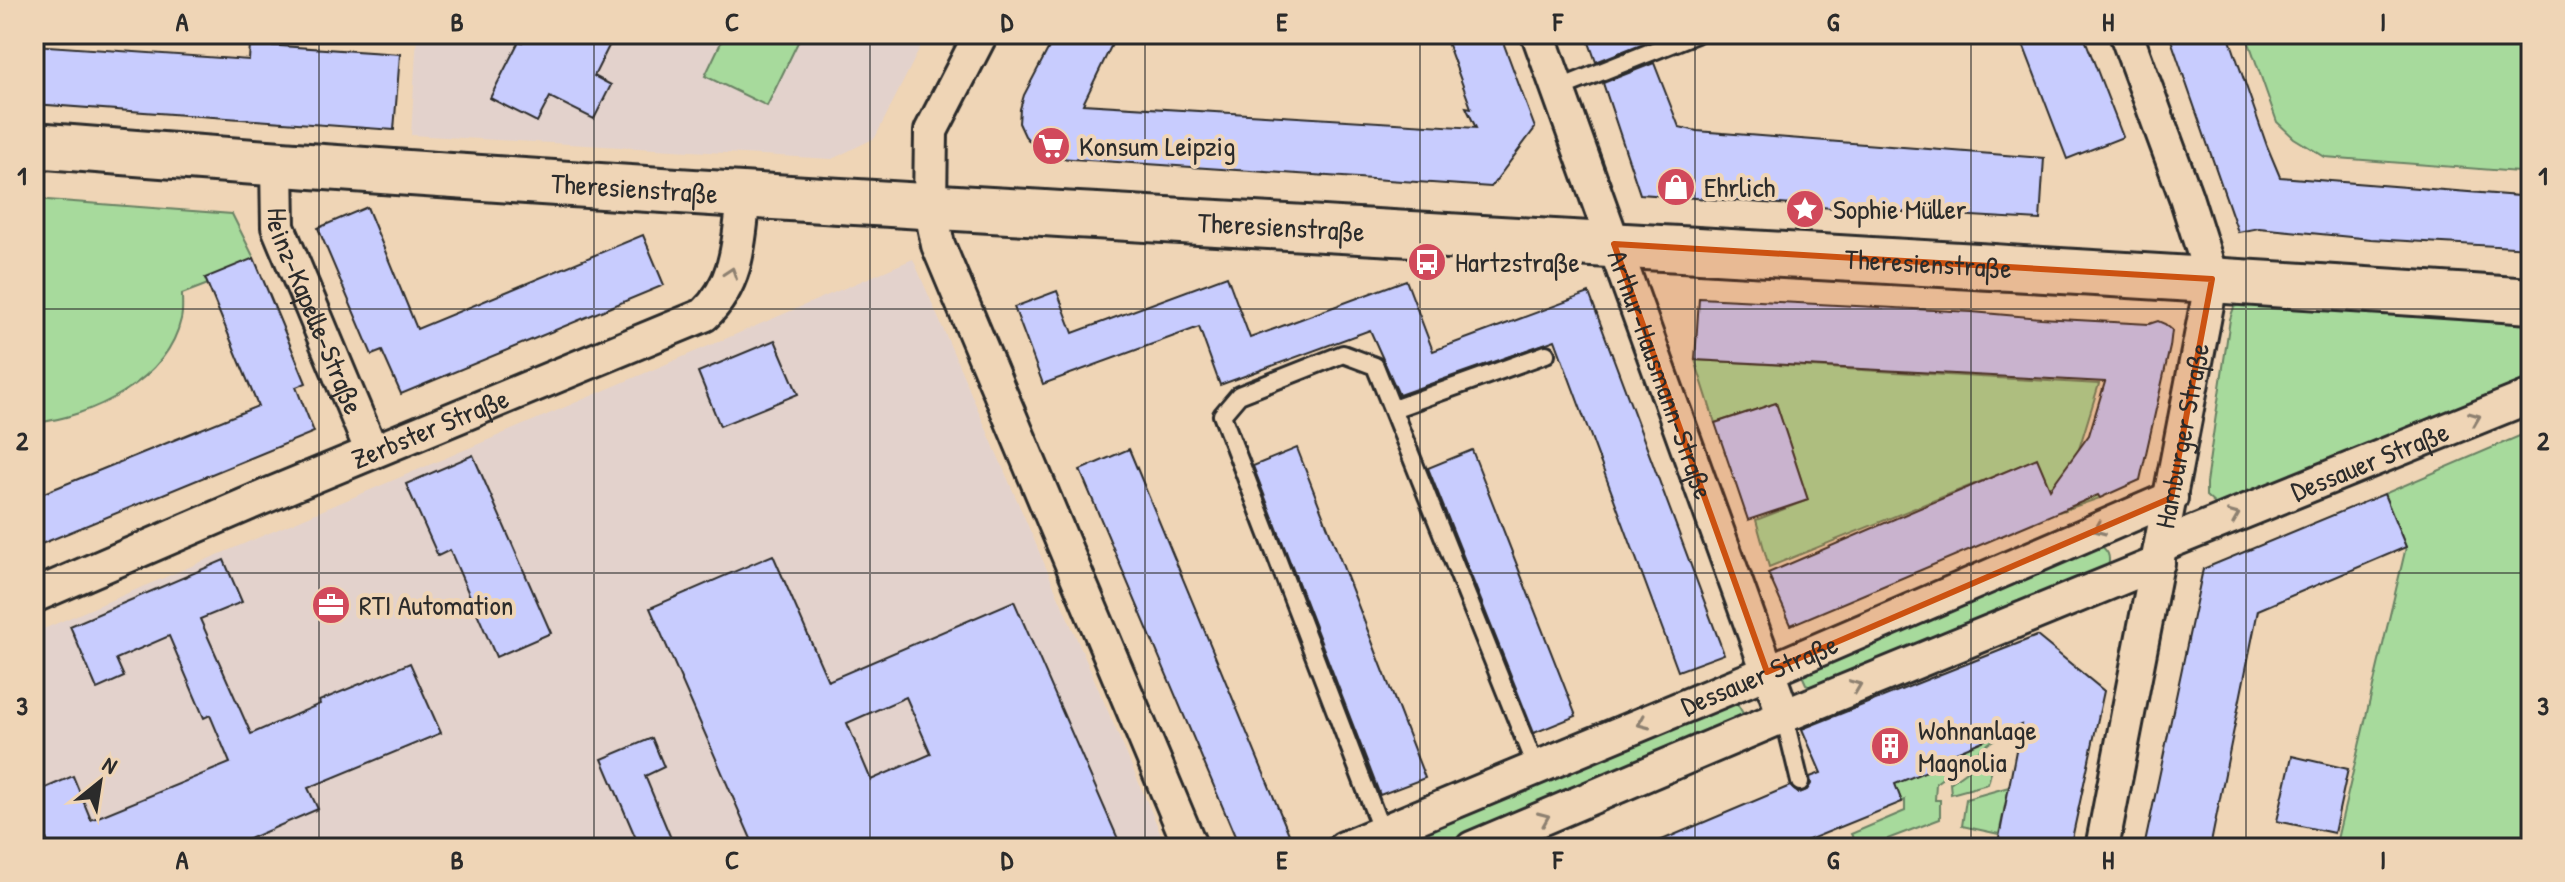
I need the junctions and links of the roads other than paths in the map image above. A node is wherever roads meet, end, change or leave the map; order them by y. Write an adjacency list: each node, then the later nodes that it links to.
1 (981, 34): 9 (street)
2 (1538, 34): 5 (street, Arthur-Hausmann-Straße)
3 (1696, 34): 5 (lane)
4 (2126, 34): 11 (street, Hamburger Straße)
5 (1558, 89): 10 (street, Arthur-Hausmann-Straße)
6 (34, 145): 7 (main road, Theresienstraße)
7 (277, 164): 8 (main road, Theresienstraße); 16 (street, Heinz-Kapelle-Straße)
8 (744, 194): 9 (main road, Theresienstraße); 16 (street, Zerbster Straße, one-way to 8)
9 (930, 206): 10 (main road, Theresienstraße); 25 (street)
10 (1614, 244): 11 (main road, Theresienstraße); 20 (street, Arthur-Hausmann-Straße)
11 (2212, 279): 12 (main road, Theresienstraße); 17 (street, Hamburger Straße)
12 (2531, 301)
13 (1546, 354): 15 (lane)
14 (2531, 396): 18 (street, Dessauer Straße, one-way to 14)
15 (1393, 409): 22 (lane); 24 (lane)
16 (372, 452): 19 (street, Zerbster Straße)
17 (2171, 498): 18 (street, Hamburger Straße); 20 (street, Dessauer Straße, one-way to 20)
18 (2160, 554): 21 (street, Dessauer Straße, one-way to 18); 28 (street, Hamburger Straße)
19 (34, 596)
20 (1767, 672): 21 (street, Arthur-Hausmann-Straße); 22 (street, Dessauer Straße, one-way to 22)
21 (1784, 716): 23 (lane); 27 (street, Dessauer Straße, one-way to 21)
22 (1536, 768): 24 (street, Dessauer Straße)
23 (1800, 782)
24 (1382, 832): 26 (street, Dessauer Straße)
25 (1191, 848)
26 (1344, 848)
27 (1472, 848)
28 (2102, 848)

